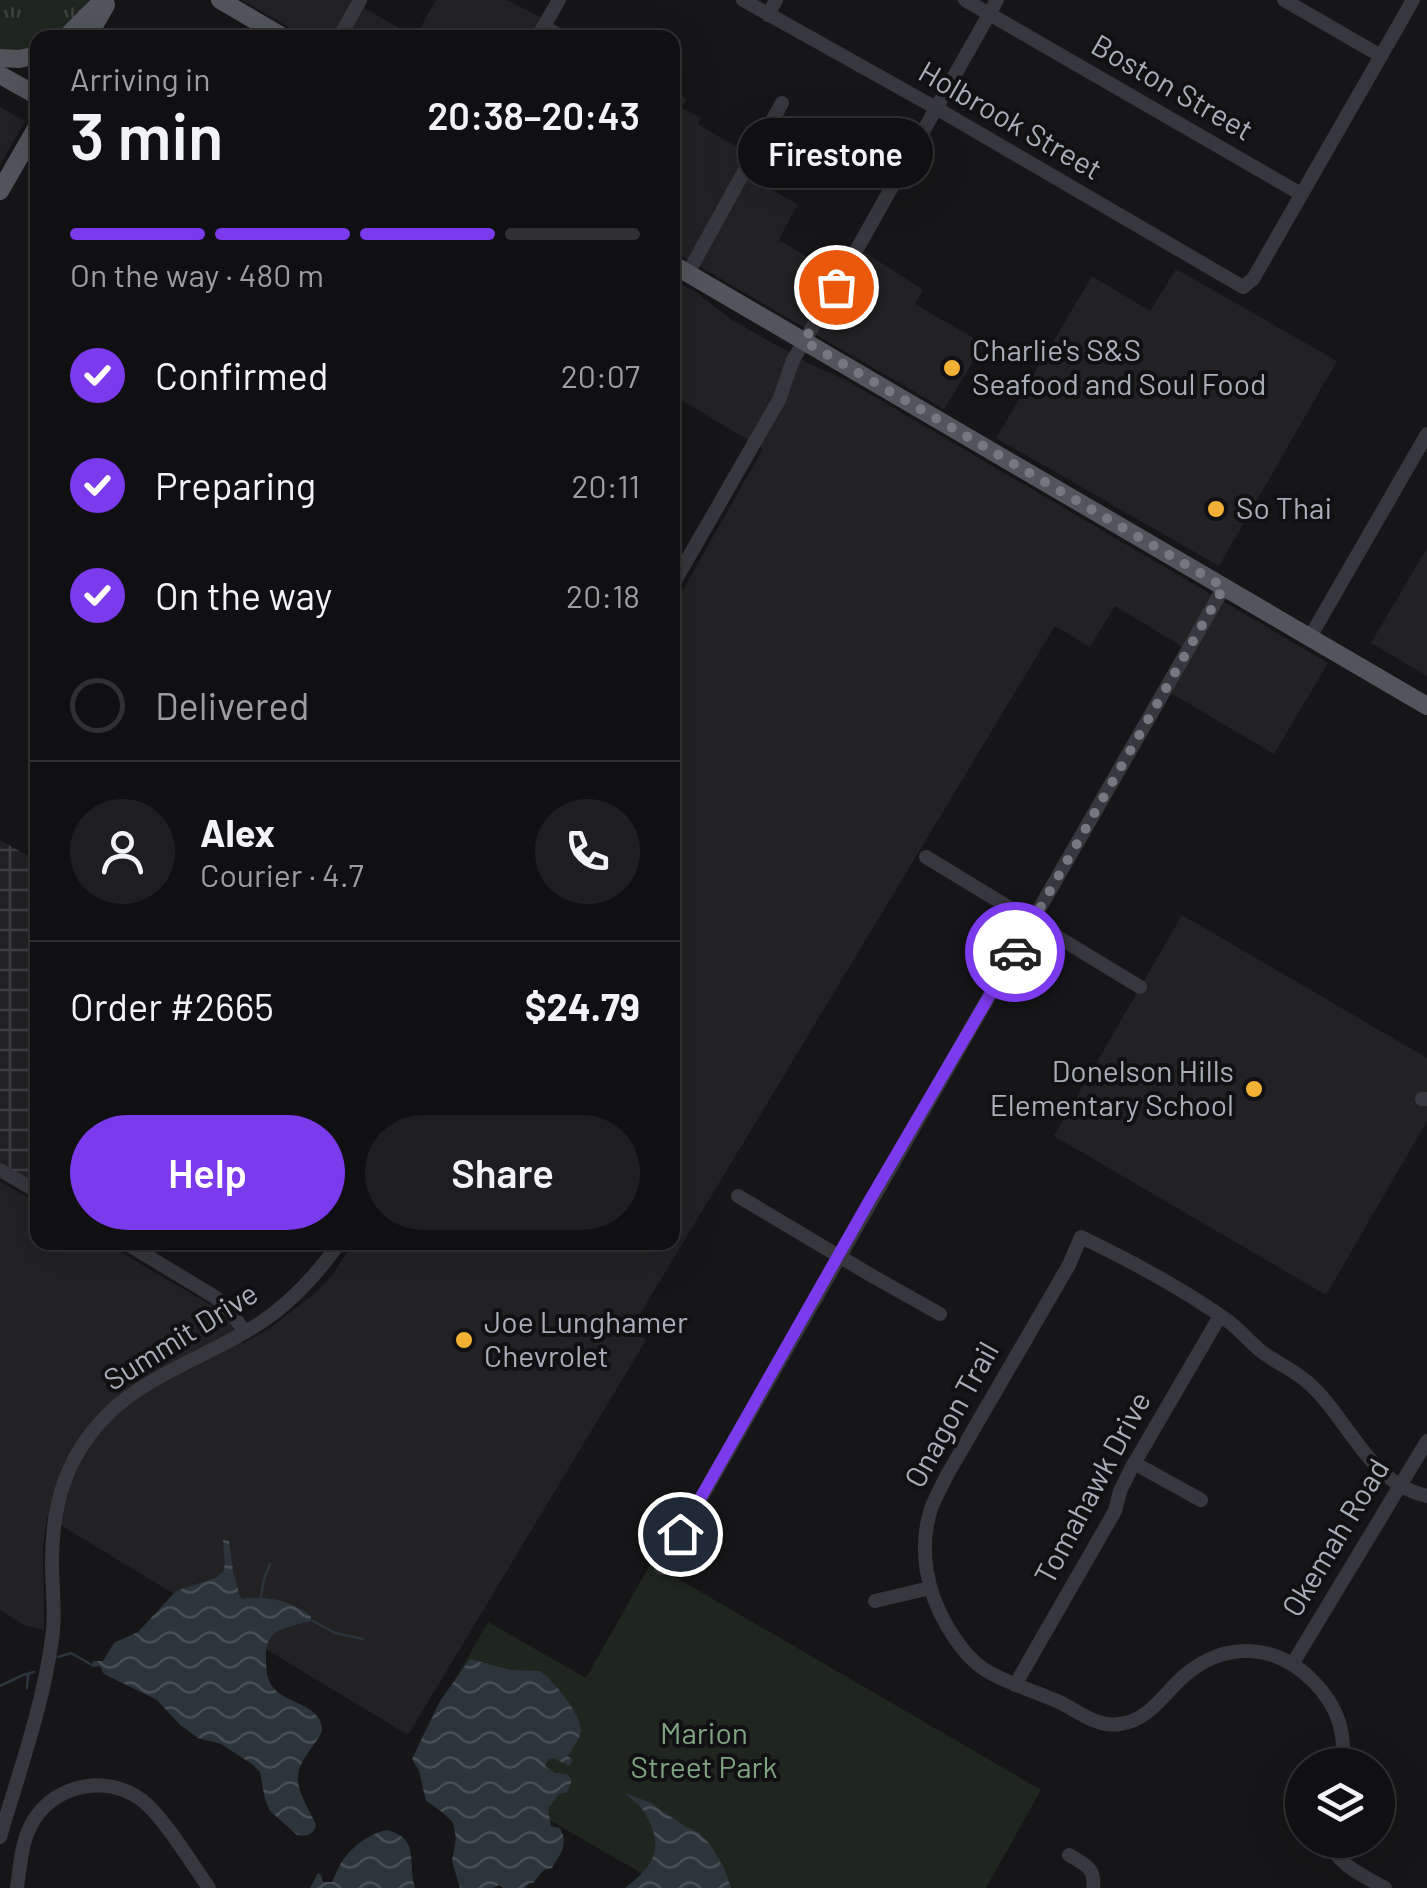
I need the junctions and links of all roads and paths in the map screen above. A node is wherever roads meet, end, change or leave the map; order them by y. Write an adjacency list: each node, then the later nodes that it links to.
1 (106, 0): 12 (main road); 13 (main road)
2 (220, 0): 14 (main road)
3 (360, 0): 15 (street)
4 (559, 0): 16 (street)
5 (744, 0): 11 (street, Holbrook Street)
6 (776, 0): 11 (street)
7 (965, 0): 10 (street, Boston Street)
8 (1284, 0): 17 (street)
9 (1414, 0): 17 (street)
10 (993, 7): 23 (street); 26 (street, Boston Street)
11 (768, 15): 23 (street, Holbrook Street)
12 (74, 30)
13 (92, 30)
14 (271, 30)
15 (343, 30)
16 (542, 30)
17 (1381, 56): 26 (street)
18 (30, 57): 19 (main road)
19 (0, 58)
20 (0, 75): 21 (main road)
21 (30, 92)
22 (782, 104): 27 (street)
23 (936, 108): 26 (street, Holbrook Street); 28 (street)
24 (30, 140): 25 (main road)
25 (0, 191)
26 (1300, 194)
27 (680, 269): 28 (main road)
28 (804, 341): 30 (street); 31 (main road)
29 (1427, 434): 32 (street)
30 (680, 572)
31 (1224, 587): 32 (main road); 35 (street)
32 (1310, 637): 33 (main road)
33 (1427, 706)
34 (926, 857): 35 (street)
35 (1032, 922): 36 (street); 42 (street)
36 (1140, 987)
37 (0, 1170): 38 (street)
38 (30, 1187)
39 (738, 1196): 42 (street)
40 (137, 1250): 45 (street)
41 (334, 1250): 45 (street, Summit Drive)
42 (839, 1256): 43 (street); 51 (street)
43 (940, 1314)
44 (1220, 1316): 47 (street, Tomahawk Drive); 48 (street); 52 (street, Onagon Trail)
45 (244, 1332): 57 (street, Summit Drive)
46 (1427, 1441): 48 (street, Okemah Road)
47 (1134, 1463): 50 (street); 55 (street, Tomahawk Drive)
48 (1398, 1485): 49 (street); 54 (street, Okemah Road)
49 (1427, 1496)
50 (1201, 1500)
51 (661, 1568)
52 (930, 1588): 53 (street); 55 (street, Onagon Trail)
53 (875, 1601)
54 (1293, 1663): 55 (street, Onagon Trail); 56 (street)
55 (1014, 1685)
56 (1343, 1748)
57 (0, 1837)
58 (1068, 1855): 62 (street)
59 (1338, 1858): 63 (street)
60 (17, 1888): 61 (street)
61 (209, 1888)
62 (1093, 1888)
63 (1384, 1888)

